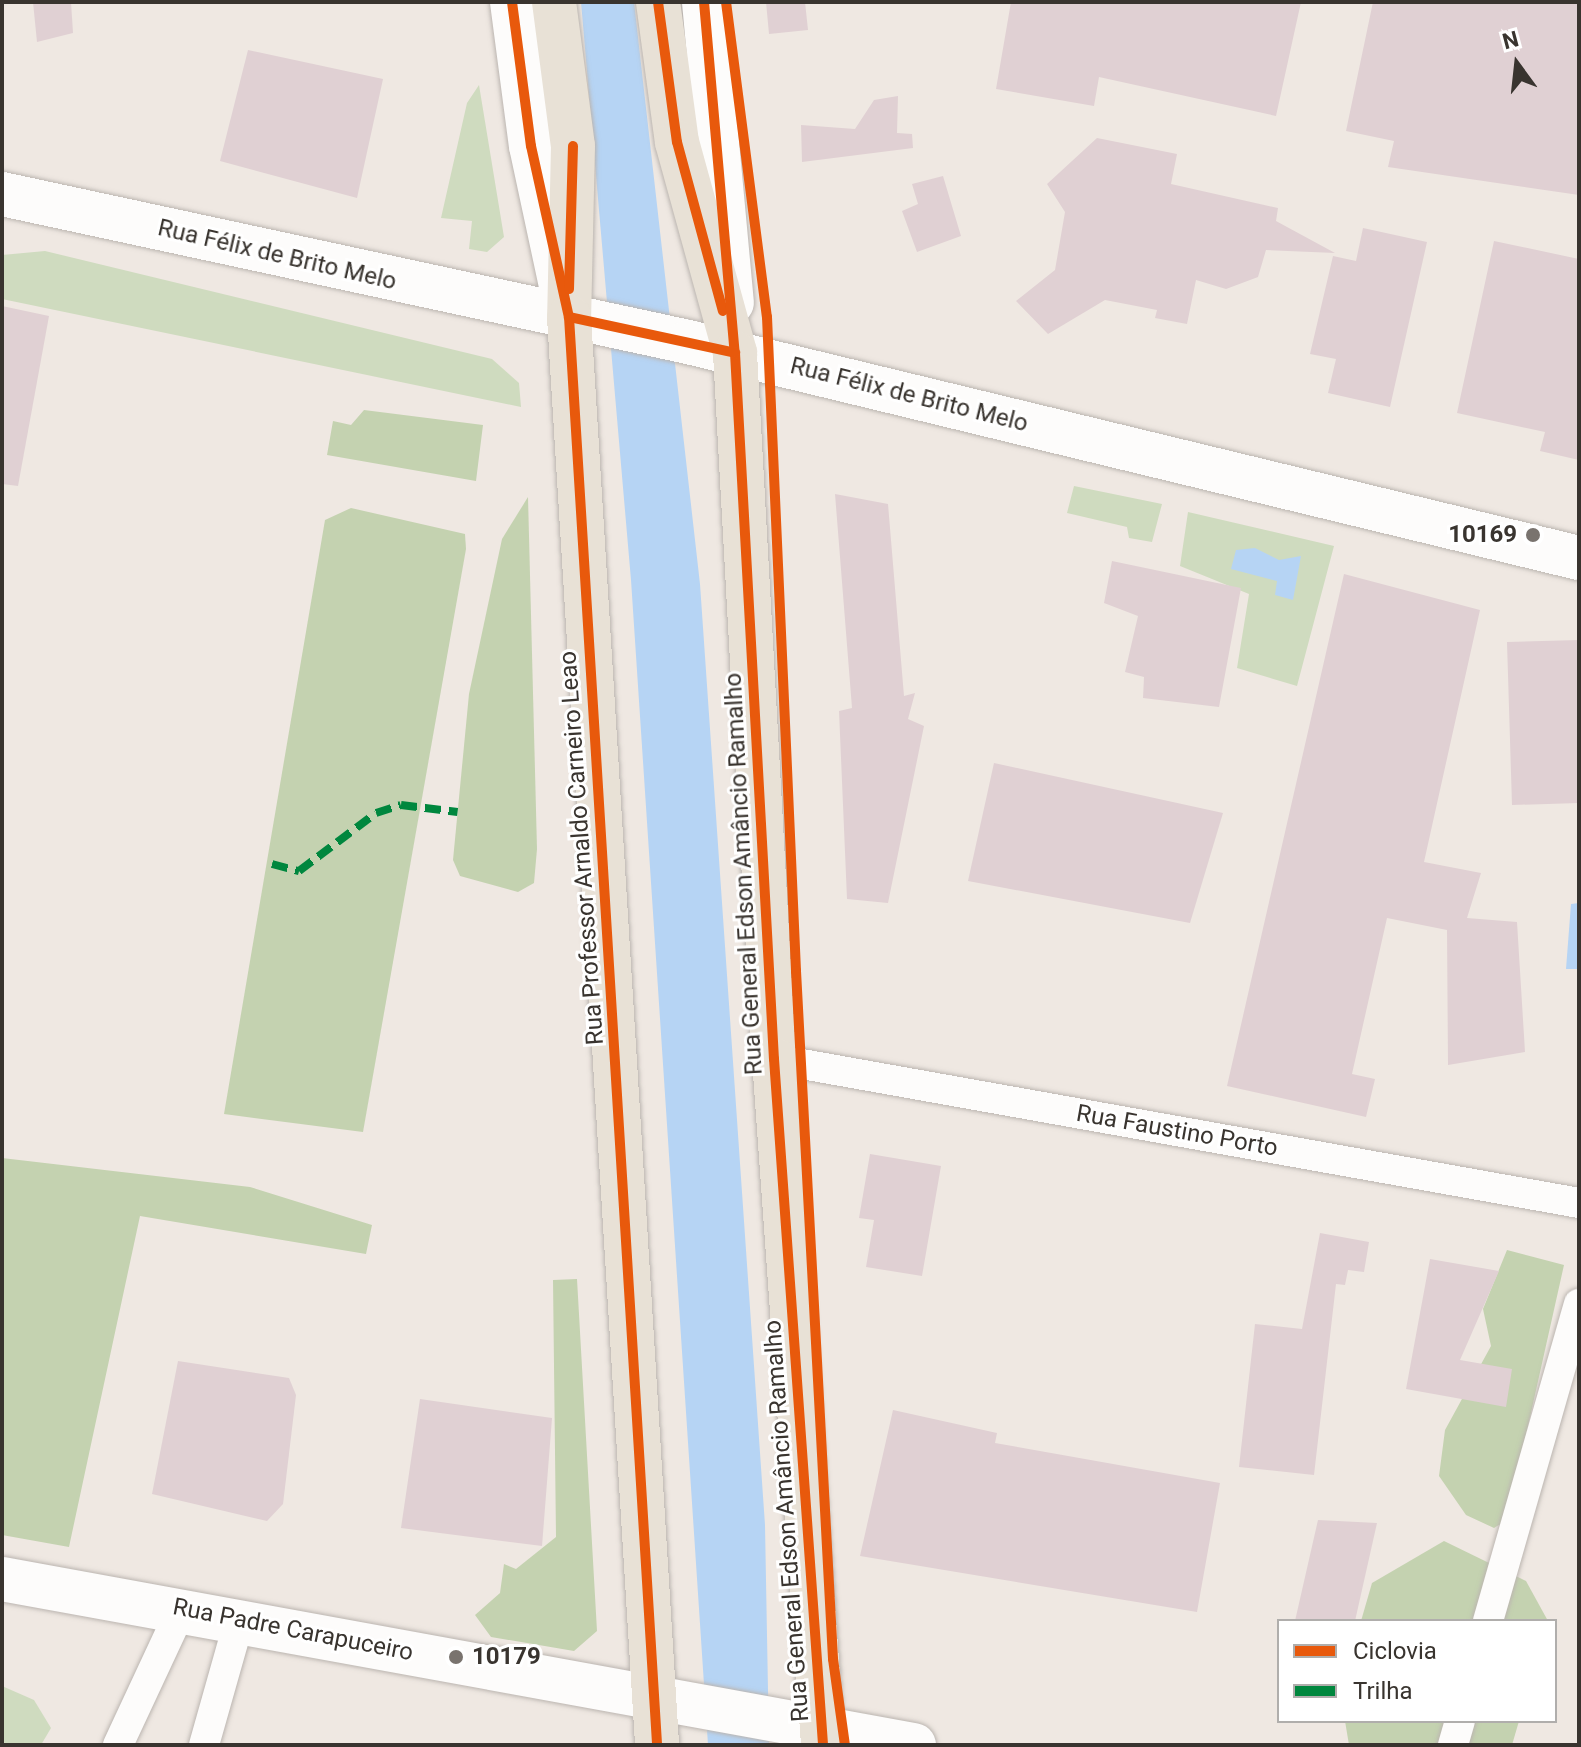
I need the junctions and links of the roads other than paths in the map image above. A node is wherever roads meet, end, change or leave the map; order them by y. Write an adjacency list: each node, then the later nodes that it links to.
1 (512, 2): 6 (main road, Rua Professor Arnaldo Carneiro Leao)
2 (554, 2): 6 (main road)
3 (658, 2): 7 (main road)
4 (704, 2): 7 (main road, Rua General Edson Amâncio Ramalho)
5 (2, 194): 6 (main road, Rua Félix de Brito Melo)
6 (579, 318): 7 (main road, Rua Félix de Brito Melo); 16 (main road, Rua Professor Arnaldo Carneiro Leao)
7 (735, 353): 8 (main road, Rua Félix de Brito Melo); 9 (main road, Rua General Edson Amâncio Ramalho)
8 (1579, 558)
9 (774, 1059): 10 (street, Rua Faustino Porto); 18 (main road, Rua General Edson Amâncio Ramalho)
10 (1579, 1203)
11 (1579, 1304): 14 (street)
12 (2, 1579): 13 (main road, Rua Padre Carapuceiro)
13 (182, 1608): 15 (main road, Rua Padre Carapuceiro); 19 (street)
14 (1489, 1619)
15 (239, 1621): 16 (main road, Rua Padre Carapuceiro); 20 (street)
16 (657, 1697): 18 (main road, Rua Padre Carapuceiro); 21 (main road, Rua Professor Arnaldo Carneiro Leao)
17 (1459, 1723): 23 (street)
18 (818, 1732): 22 (main road, Rua Padre Carapuceiro)
19 (118, 1745)
20 (204, 1745)
21 (657, 1745)
22 (914, 1745)
23 (1453, 1745)

